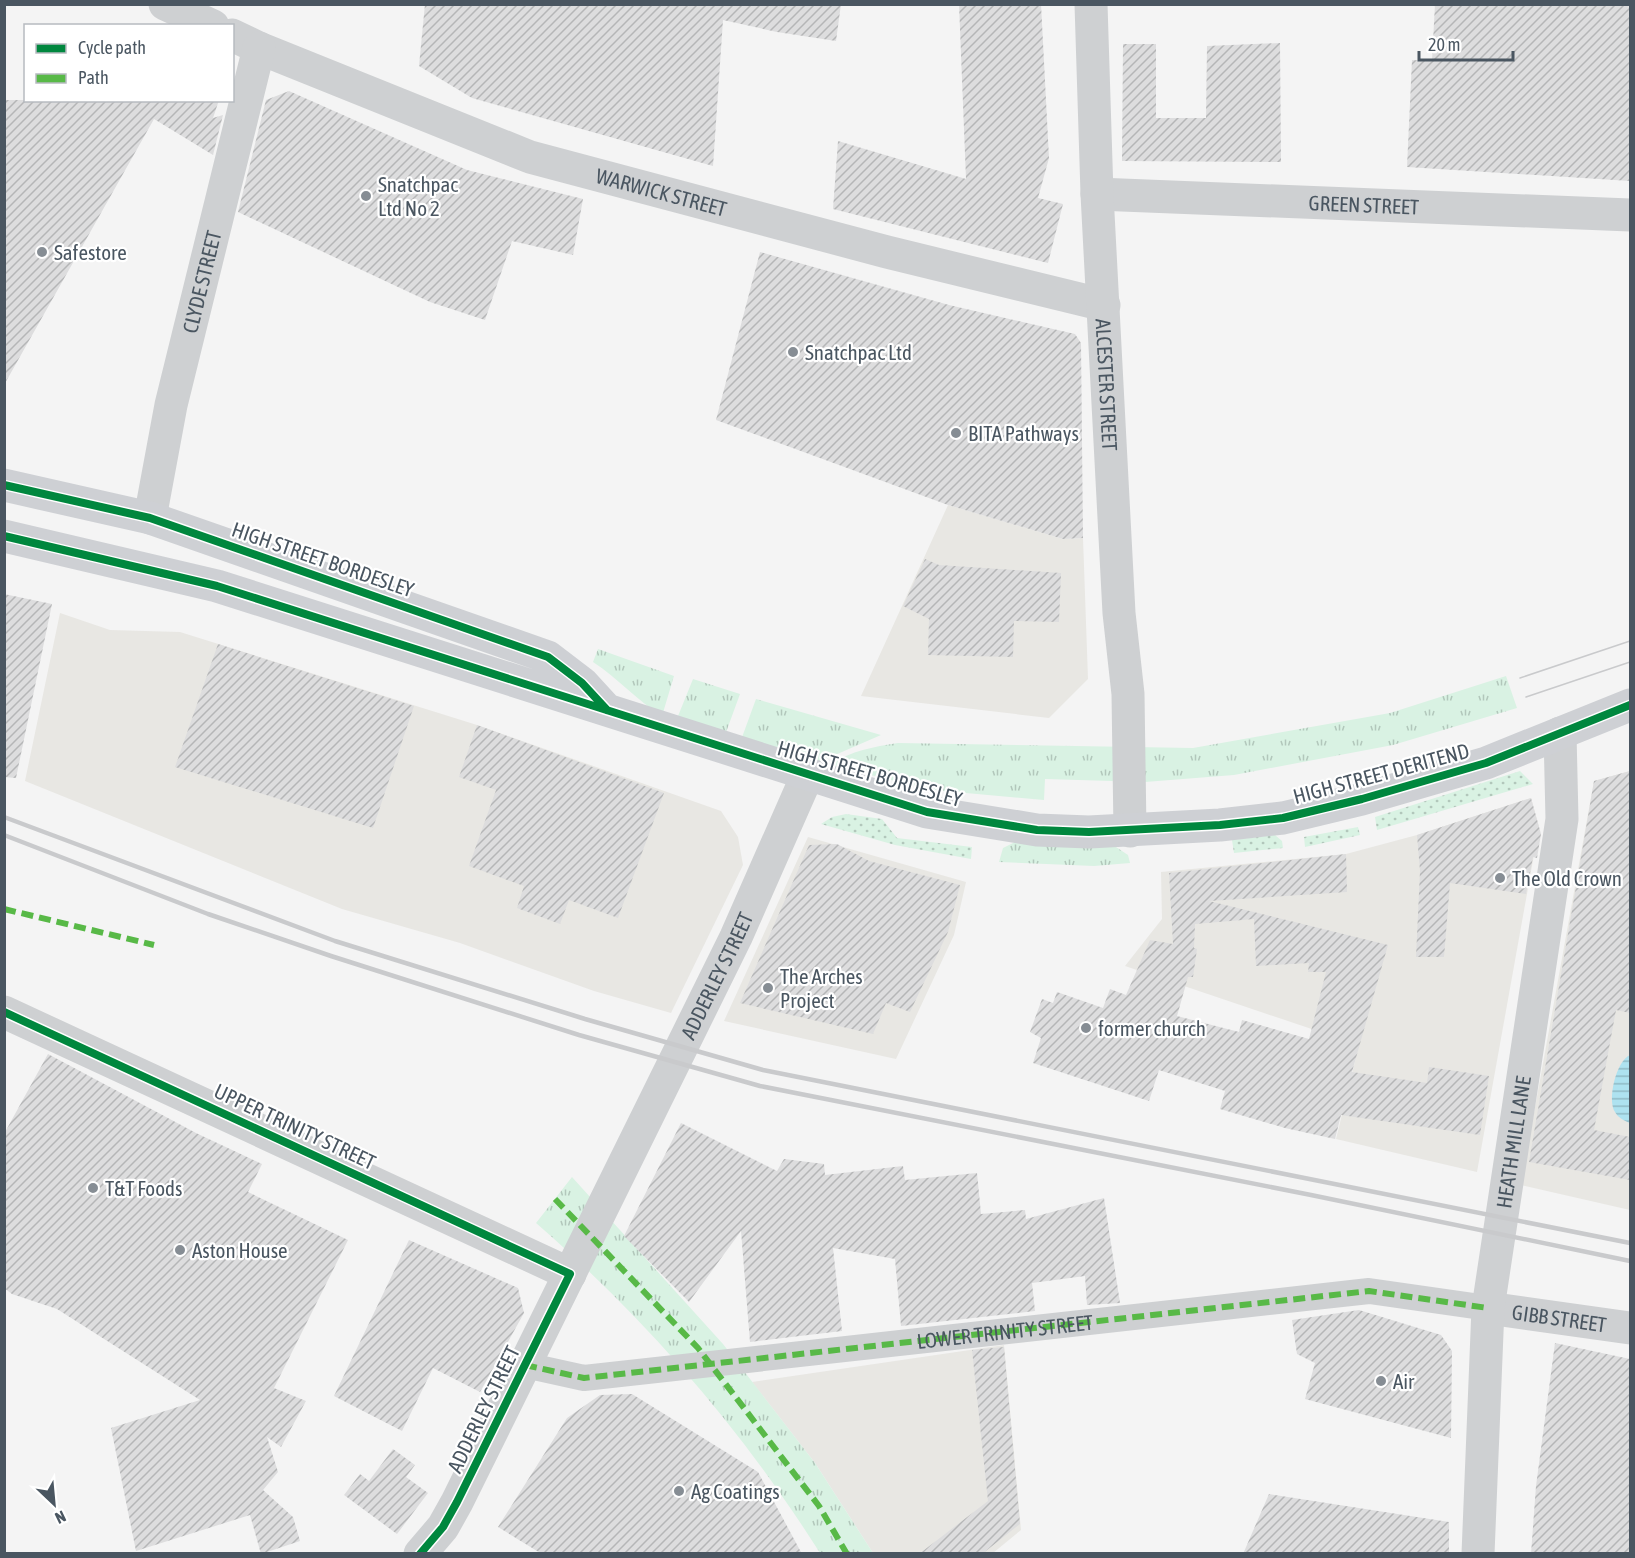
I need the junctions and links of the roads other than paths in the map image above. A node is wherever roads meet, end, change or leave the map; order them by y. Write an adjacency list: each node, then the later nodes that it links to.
1 (165, 4): 3 (street)
2 (1091, 4): 7 (street, ALCESTER STREET)
3 (209, 24)
4 (246, 42): 5 (street, CLYDE STREET); 9 (street, WARWICK STREET)
5 (234, 100)
6 (234, 102): 11 (street, CLYDE STREET)
7 (1097, 194): 8 (street, GREEN STREET); 9 (street, ALCESTER STREET)
8 (1630, 215)
9 (1104, 305): 17 (street, ALCESTER STREET)
10 (4, 484): 11 (main road, HIGH STREET BORDESLEY)
11 (150, 518): 14 (main road, HIGH STREET BORDESLEY)
12 (4, 536): 14 (main road, HIGH STREET BORDESLEY)
13 (1630, 706): 15 (main road, HIGH STREET DERITEND)
14 (608, 711): 16 (main road, HIGH STREET BORDESLEY)
15 (1560, 733): 17 (main road, HIGH STREET DERITEND); 20 (street, HEATH MILL LANE)
16 (807, 776): 17 (main road, HIGH STREET BORDESLEY); 19 (street, ADDERLEY STREET)
17 (1130, 831)
18 (4, 1012): 19 (street, UPPER TRINITY STREET)
19 (570, 1274): 22 (street, ADDERLEY STREET)
20 (1488, 1308): 21 (street, GIBB STREET); 22 (street, LOWER TRINITY STREET); 24 (street, HEATH MILL LANE)
21 (1630, 1328)
22 (525, 1365): 23 (street, ADDERLEY STREET)
23 (420, 1554)
24 (1478, 1554)

